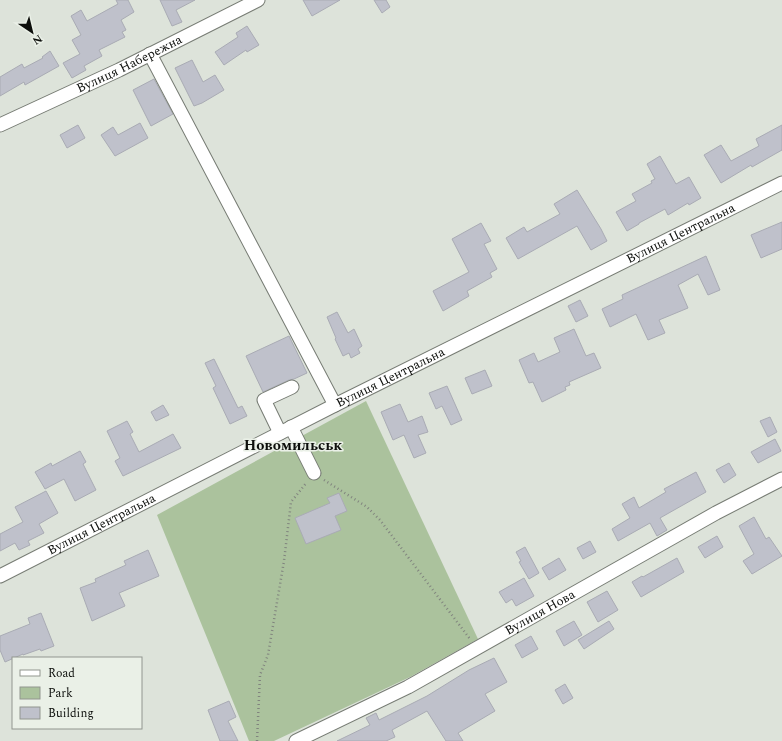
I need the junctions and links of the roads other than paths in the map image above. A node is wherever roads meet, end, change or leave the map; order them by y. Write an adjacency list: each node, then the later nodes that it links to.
1 (258, 0): 2 (street, Вулиця Набережна)
2 (150, 54): 3 (street, Вулиця Набережна); 6 (street)
3 (0, 125)
4 (782, 183): 6 (street, Вулиця Центральна)
5 (292, 387): 7 (street)
6 (335, 404): 7 (street, Вулиця Центральна)
7 (286, 430): 8 (street); 10 (street, Вулиця Центральна)
8 (314, 473)
9 (782, 479): 11 (street, Вулиця Нова)
10 (0, 576)
11 (296, 741)

